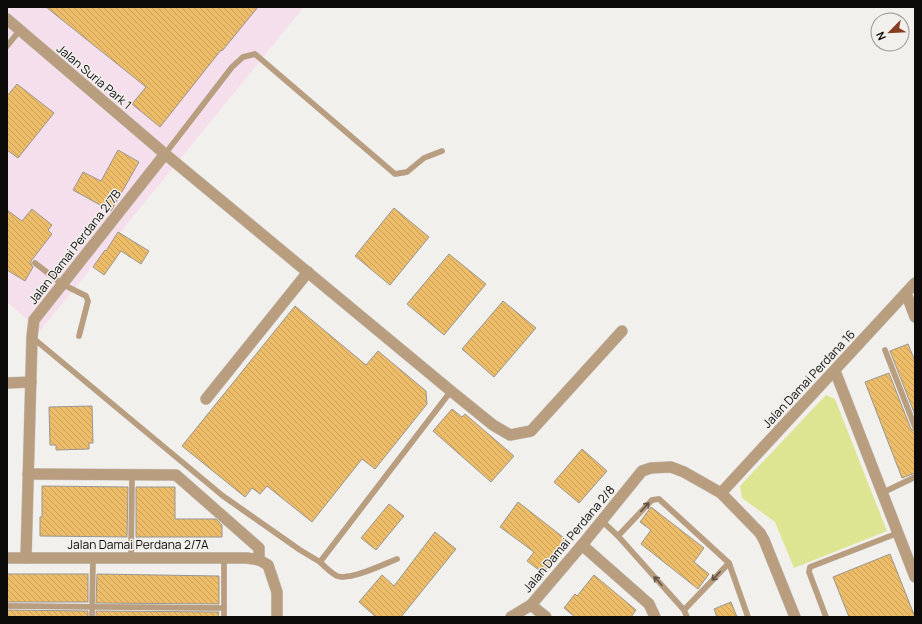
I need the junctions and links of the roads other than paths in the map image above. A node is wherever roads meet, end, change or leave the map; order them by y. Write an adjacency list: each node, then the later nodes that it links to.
1 (7, 19): 2 (street, Jalan Suria Park 1)
2 (20, 30): 3 (lane); 5 (street, Jalan Suria Park 1)
3 (7, 46)
4 (442, 151): 5 (lane)
5 (165, 154): 7 (street, Jalan Suria Park 1); 9 (street, Jalan Damai Perdana 2/7B)
6 (35, 263): 9 (lane)
7 (308, 272): 19 (street, Jalan Suria Park 1); 20 (street)
8 (915, 283): 10 (street, Jalan Damai Perdana 16)
9 (62, 284): 13 (lane); 14 (street, Jalan Damai Perdana 2/7B)
10 (906, 293): 11 (street); 16 (street, Jalan Damai Perdana 16)
11 (915, 317)
12 (622, 331): 19 (street, Jalan Suria Park 1)
13 (79, 336)
14 (32, 337): 17 (street, Jalan Damai Perdana 2/7B); 38 (lane)
15 (885, 350): 21 (lane)
16 (834, 371): 25 (street, Jalan Damai Perdana 16); 26 (street)
17 (31, 382): 18 (street); 22 (street, Jalan Damai Perdana 2/7B)
18 (7, 383)
19 (451, 391): 38 (lane)
20 (206, 399)
21 (915, 427)
22 (28, 474): 23 (street); 32 (street, Jalan Damai Perdana 2/7B)
23 (132, 475): 34 (lane); 37 (street)
24 (915, 477): 26 (lane)
25 (721, 493): 27 (street, Jalan Damai Perdana 2/8); 54 (street)
26 (882, 493): 28 (street)
27 (602, 521): 29 (lane); 30 (street, Jalan Damai Perdana 2/8)
28 (898, 533): 40 (street); 55 (lane)
29 (618, 536): 39 (lane, one-way to 39); 45 (lane, one-way to 29)
30 (582, 545): 41 (street, Jalan Damai Perdana 2/8); 51 (street)
31 (7, 558): 32 (street, Jalan Damai Perdana 2/7A)
32 (26, 558): 33 (street, Jalan Damai Perdana 2/7A)
33 (93, 558): 34 (street, Jalan Damai Perdana 2/7A); 43 (lane)
34 (131, 558): 35 (street, Jalan Damai Perdana 2/7A)
35 (224, 558): 37 (street, Jalan Damai Perdana 2/7A); 44 (lane)
36 (397, 559): 38 (lane)
37 (264, 562): 48 (street)
38 (320, 562)
39 (729, 563): 45 (lane, one-way to 45); 53 (lane)
40 (915, 576)
41 (531, 605): 49 (street, Jalan Damai Perdana 2/8); 50 (street)
42 (7, 606): 43 (lane)
43 (92, 607): 44 (lane); 46 (lane)
44 (224, 608): 47 (lane)
45 (684, 610): 52 (lane)
46 (92, 617)
47 (224, 617)
48 (277, 617)
49 (510, 617)
50 (546, 617)
51 (655, 617)
52 (687, 617)
53 (748, 617)
54 (795, 617)
55 (826, 617)

